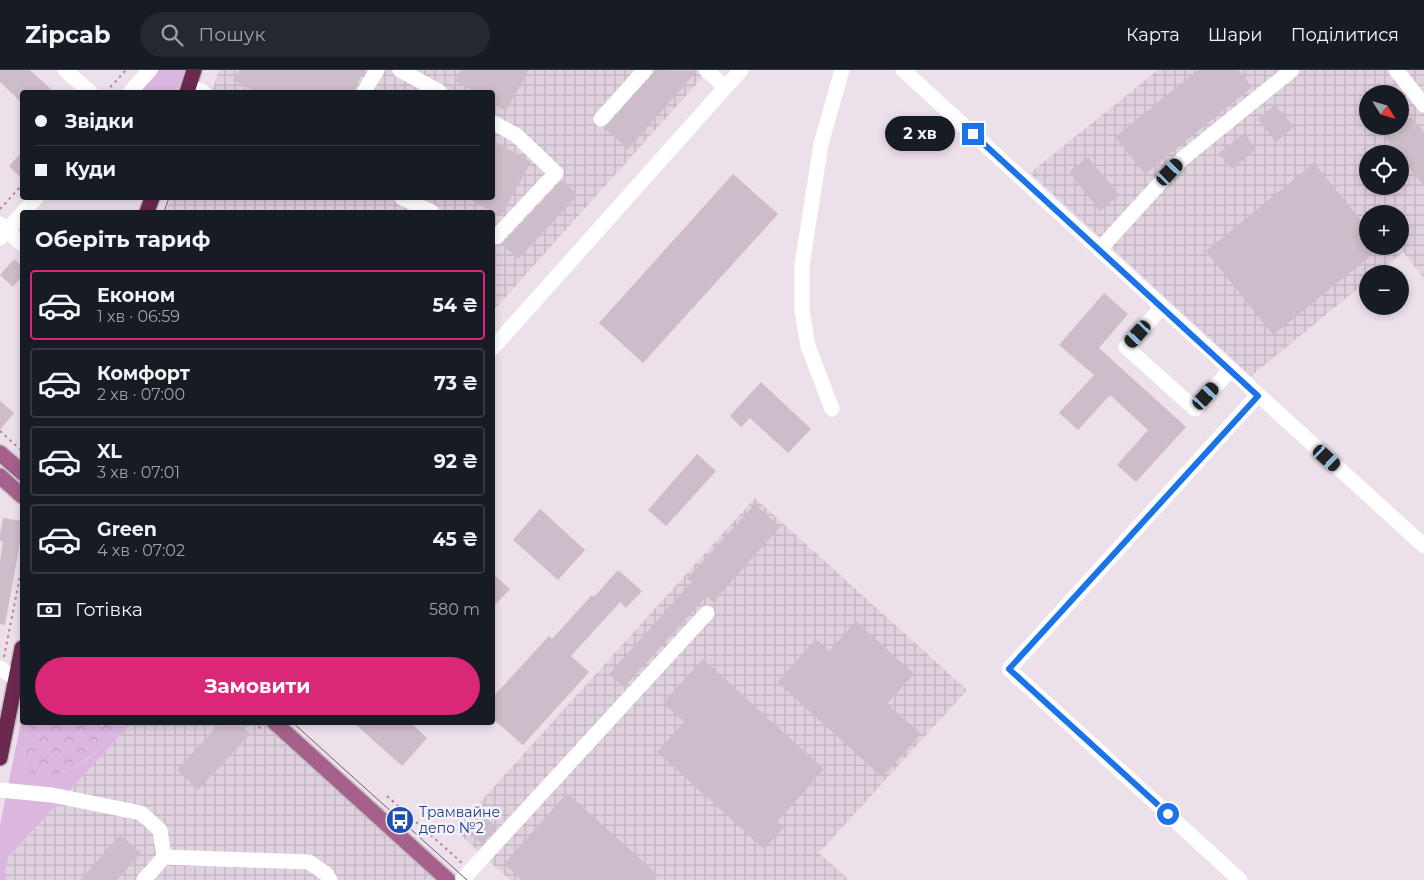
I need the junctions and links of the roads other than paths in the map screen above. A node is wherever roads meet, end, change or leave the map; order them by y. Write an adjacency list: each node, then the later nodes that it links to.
1 (65, 70): 15 (street)
2 (150, 70): 16 (street)
3 (194, 70): 14 (highway)
4 (377, 70): 17 (street)
5 (400, 70): 18 (street)
6 (645, 70): 20 (street)
7 (706, 70): 13 (street)
8 (741, 70): 13 (street)
9 (842, 70): 35 (street)
10 (903, 70): 30 (street)
11 (1292, 70): 30 (street)
12 (1396, 70): 19 (street)
13 (725, 87): 32 (street)
14 (188, 89)
15 (88, 90)
16 (132, 90)
17 (365, 90)
18 (436, 90)
19 (1424, 105)
20 (601, 119)
21 (495, 124): 28 (street)
22 (34, 200): 24 (street)
23 (406, 200): 25 (street)
24 (24, 210)
25 (428, 210)
26 (20, 214): 27 (street)
27 (2, 231): 29 (street)
28 (495, 237)
29 (20, 243)
30 (1099, 250): 31 (street)
31 (1162, 308): 33 (street); 33 (street)
32 (495, 347)
33 (1230, 370): 34 (street)
34 (1258, 396): 40 (street); 52 (street)
35 (832, 409)
36 (0, 453): 37 (main road)
37 (20, 470)
38 (0, 476): 39 (main road)
39 (20, 494)
40 (1424, 546)
41 (707, 613): 48 (street)
42 (1, 669): 43 (street)
43 (19, 678): 45 (highway)
44 (277, 725): 51 (main road)
45 (0, 758)
46 (0, 790): 47 (street)
47 (164, 857): 49 (street); 50 (street)
48 (466, 875)
49 (144, 880)
50 (330, 880)
51 (448, 880)
52 (1240, 880)

